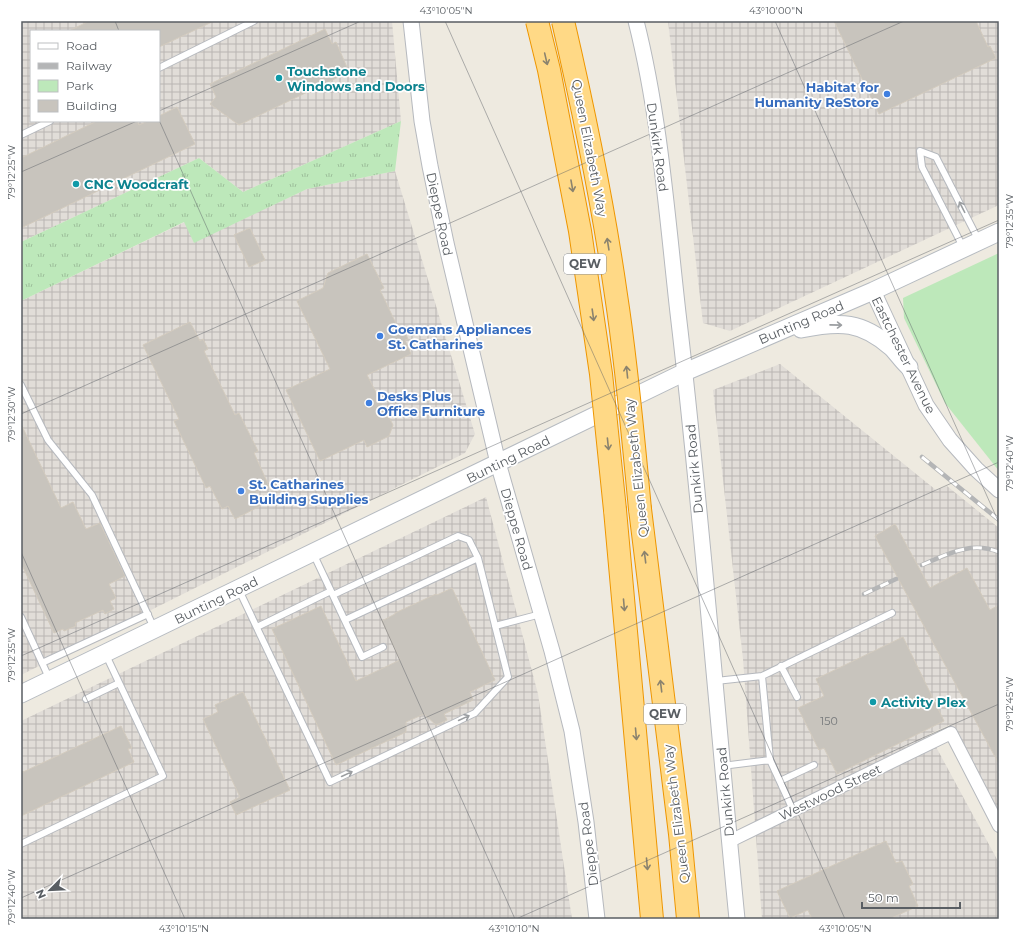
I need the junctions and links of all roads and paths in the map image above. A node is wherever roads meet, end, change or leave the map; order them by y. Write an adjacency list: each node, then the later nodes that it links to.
1 (254, 21): 6 (lane)
2 (411, 21): 17 (street, Dieppe Road)
3 (537, 21): 51 (highway, Queen Elizabeth Way / QEW, one-way to 51, bridge)
4 (563, 21): 52 (highway, Queen Elizabeth Way / QEW, one-way to 4, bridge)
5 (636, 21): 15 (street, Dunkirk Road)
6 (160, 68)
7 (48, 122): 8 (lane)
8 (21, 135)
9 (999, 232): 10 (main road, Bunting Road)
10 (980, 241): 11 (main road, Bunting Road); 11 (lane, one-way to 11)
11 (963, 249): 12 (main road, Bunting Road)
12 (873, 291): 13 (main road, Bunting Road); 14 (street, Eastchester Avenue)
13 (770, 335): 14 (main road, one-way to 14); 15 (main road, Bunting Road)
14 (909, 367): 18 (street, Eastchester Avenue)
15 (685, 372): 17 (main road, Bunting Road); 37 (street, Dunkirk Road)
16 (21, 385): 24 (lane)
17 (498, 464): 19 (main road, Bunting Road); 25 (street, Dieppe Road)
18 (999, 490)
19 (313, 553): 21 (main road, Bunting Road); 22 (lane)
20 (478, 558): 22 (lane); 27 (lane); 28 (lane)
21 (239, 589): 29 (lane); 30 (main road, Bunting Road)
22 (332, 593): 27 (lane); 29 (lane)
23 (892, 613): 34 (lane)
24 (148, 614): 30 (lane); 33 (lane)
25 (541, 614): 28 (lane); 50 (street, Dieppe Road)
26 (21, 618): 33 (lane)
27 (345, 620): 31 (lane)
28 (496, 626): 29 (lane, one-way to 28)
29 (257, 627)
30 (155, 630): 32 (main road, Bunting Road)
31 (383, 647)
32 (105, 654): 36 (main road, Bunting Road); 38 (lane)
33 (42, 663): 36 (lane)
34 (781, 666): 35 (lane); 40 (lane)
35 (762, 676): 37 (lane); 42 (lane)
36 (50, 680): 39 (main road, Bunting Road)
37 (714, 681): 44 (street, Dunkirk Road)
38 (119, 683): 41 (lane); 49 (lane)
39 (21, 694)
40 (797, 697)
41 (86, 699)
42 (770, 760): 44 (lane); 45 (lane)
43 (814, 764): 45 (lane)
44 (722, 766): 48 (street, Dunkirk Road)
45 (780, 781): 46 (lane)
46 (793, 810): 47 (street, Westwood Street); 48 (street, Westwood Street)
47 (999, 826)
48 (730, 841): 53 (street, Dunkirk Road)
49 (21, 844)
50 (597, 919)
51 (652, 919)
52 (688, 919)
53 (737, 919)

